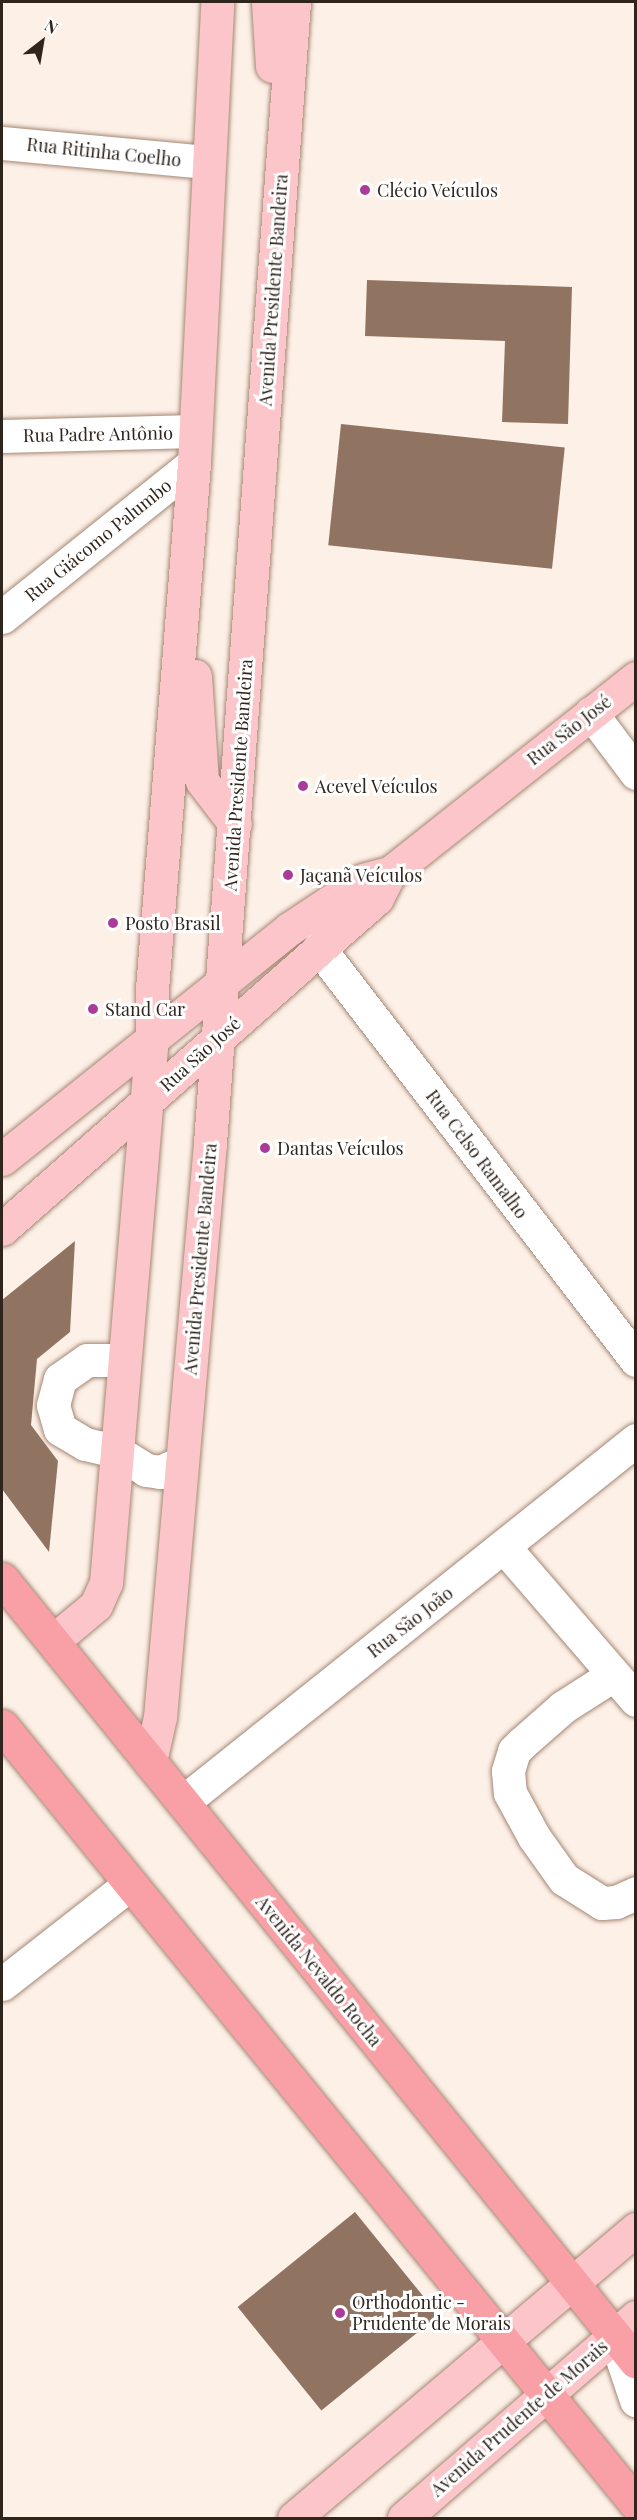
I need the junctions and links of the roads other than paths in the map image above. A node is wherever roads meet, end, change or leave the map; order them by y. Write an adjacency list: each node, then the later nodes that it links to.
1 (217, 2): 5 (main road)
2 (268, 2): 6 (main road)
3 (294, 2): 6 (main road, Avenida Presidente Bandeira)
4 (2, 142): 5 (street, Rua Ritinha Coelho)
5 (206, 162): 8 (main road)
6 (282, 175): 14 (main road, Avenida Presidente Bandeira)
7 (2, 436): 8 (street, Rua Padre Antônio)
8 (195, 447): 9 (main road); 10 (street, Rua Giácomo Palumbo)
9 (188, 548): 14 (main road); 18 (main road)
10 (2, 617)
11 (636, 678): 12 (main road, Rua São José)
12 (591, 713): 13 (street); 15 (main road, Rua São José)
13 (636, 773)
14 (235, 824): 17 (main road, Avenida Presidente Bandeira)
15 (390, 873): 16 (main road, Rua São José); 17 (main road, Rua São José)
16 (320, 948): 19 (main road, Rua São José); 24 (street, Rua Celso Ramalho)
17 (222, 982): 18 (main road, Rua São José); 19 (main road, Avenida Presidente Bandeira)
18 (152, 1036): 20 (main road); 21 (main road, Rua São José)
19 (216, 1038): 20 (main road, Rua São José); 27 (main road, Avenida Presidente Bandeira)
20 (147, 1102): 22 (main road, Rua São José); 23 (main road)
21 (2, 1159)
22 (2, 1229)
23 (124, 1360): 26 (main road); 26 (street)
24 (636, 1360)
25 (636, 1440): 28 (street, Rua São João)
26 (116, 1451): 27 (street); 30 (main road)
27 (183, 1462): 34 (main road, Avenida Presidente Bandeira)
28 (504, 1547): 31 (street); 35 (street, Rua São João)
29 (2, 1579): 30 (highway, Avenida Nevaldo Rocha)
30 (52, 1641): 34 (highway, Avenida Nevaldo Rocha)
31 (614, 1675): 32 (street); 37 (street)
32 (636, 1700)
33 (2, 1726): 36 (highway)
34 (150, 1762): 35 (highway, Avenida Nevaldo Rocha)
35 (183, 1802): 40 (highway, Avenida Nevaldo Rocha)
36 (130, 1884): 38 (street); 42 (highway)
37 (636, 1893)
38 (2, 1984)
39 (636, 2229): 40 (main road)
40 (571, 2284): 41 (highway, Avenida Nevaldo Rocha); 42 (main road)
41 (625, 2326): 43 (highway, Avenida Nevaldo Rocha); 44 (main road, Avenida Prudente de Morais); 45 (street)
42 (503, 2343): 44 (highway); 47 (main road)
43 (636, 2362)
44 (545, 2395): 46 (highway); 48 (main road, Avenida Prudente de Morais)
45 (636, 2400)
46 (636, 2504)
47 (294, 2518)
48 (404, 2518)

